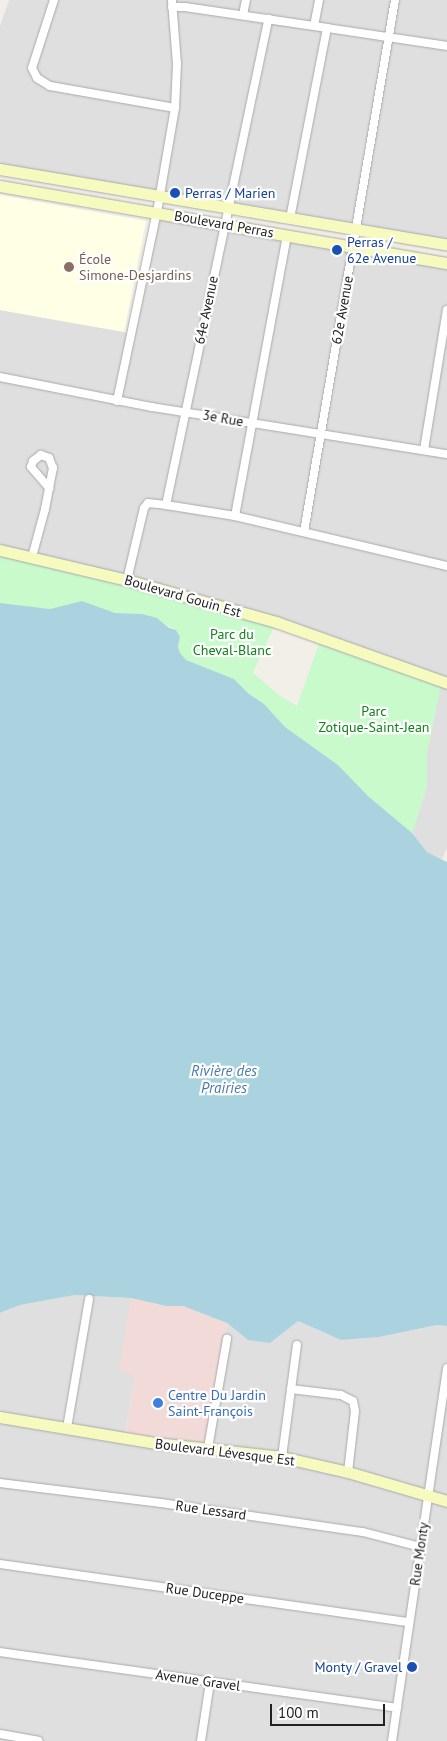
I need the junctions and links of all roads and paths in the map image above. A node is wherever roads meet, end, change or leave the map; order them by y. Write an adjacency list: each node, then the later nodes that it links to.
1 (54, 0): 12 (street)
2 (246, 0): 6 (street)
3 (319, 0): 8 (street)
4 (395, 0): 10 (street, 62e Avenue)
5 (172, 3): 6 (street); 12 (street)
6 (243, 15): 7 (street)
7 (268, 19): 8 (street); 16 (street, 64e Avenue)
8 (314, 26): 9 (street)
9 (327, 28): 10 (street); 18 (street)
10 (389, 37): 11 (street); 20 (street, 62e Avenue)
11 (447, 46)
12 (175, 108): 15 (street)
13 (0, 170): 15 (street, Boulevard Perras)
14 (0, 186): 17 (street, Boulevard Perras)
15 (160, 196): 16 (street, Boulevard Perras); 17 (street)
16 (227, 208): 18 (street, Boulevard Perras); 19 (street, 64e Avenue)
17 (157, 212): 19 (street, Boulevard Perras); 27 (street)
18 (290, 219): 20 (street, Boulevard Perras)
19 (224, 224): 21 (street, Boulevard Perras); 28 (street, 64e Avenue)
20 (356, 230): 22 (street, Boulevard Perras); 23 (street, 62e Avenue)
21 (287, 236): 23 (street, Boulevard Perras); 29 (street)
22 (447, 246)
23 (353, 247): 24 (street, Boulevard Perras); 30 (street, 62e Avenue)
24 (447, 263)
25 (447, 310): 31 (street)
26 (0, 377): 27 (street, 3e Rue)
27 (117, 401): 28 (street, 3e Rue)
28 (185, 412): 29 (street, 3e Rue); 34 (street, 64e Avenue)
29 (252, 423): 30 (street, 3e Rue); 35 (street)
30 (321, 434): 31 (street, 3e Rue); 36 (street, 62e Avenue)
31 (424, 450): 32 (street, 3e Rue)
32 (447, 454)
33 (49, 488): 38 (street)
34 (166, 505): 35 (street); 40 (street)
35 (235, 516): 36 (street)
36 (304, 532): 39 (street)
37 (0, 550): 38 (street, Boulevard Gouin Est)
38 (32, 557): 40 (street, Boulevard Gouin Est)
39 (447, 566)
40 (127, 580): 41 (street, Boulevard Gouin Est)
41 (447, 683)
42 (88, 1299): 48 (street)
43 (227, 1339): 49 (street)
44 (297, 1345): 46 (street)
45 (447, 1368): 53 (street, Rue Monty)
46 (291, 1388): 50 (street); 51 (street)
47 (0, 1417): 48 (street, Boulevard Lévesque Est)
48 (67, 1428): 49 (street, Boulevard Lévesque Est)
49 (208, 1448): 50 (street, Boulevard Lévesque Est)
50 (282, 1457): 51 (street, Boulevard Lévesque Est)
51 (348, 1472): 53 (street, Boulevard Lévesque Est)
52 (0, 1483): 55 (street, Rue Lessard)
53 (428, 1496): 54 (street, Boulevard Lévesque Est); 55 (street, Rue Monty)
54 (447, 1502)
55 (420, 1547): 57 (street, Rue Monty)
56 (0, 1564): 57 (street, Rue Duceppe)
57 (409, 1622): 60 (street, Rue Monty)
58 (0, 1652): 59 (street, Avenue Gravel)
59 (210, 1682): 60 (street, Avenue Gravel); 63 (street)
60 (396, 1708): 64 (street, Rue Monty)
61 (0, 1734): 62 (street)
62 (38, 1741)
63 (201, 1741)
64 (392, 1741)

